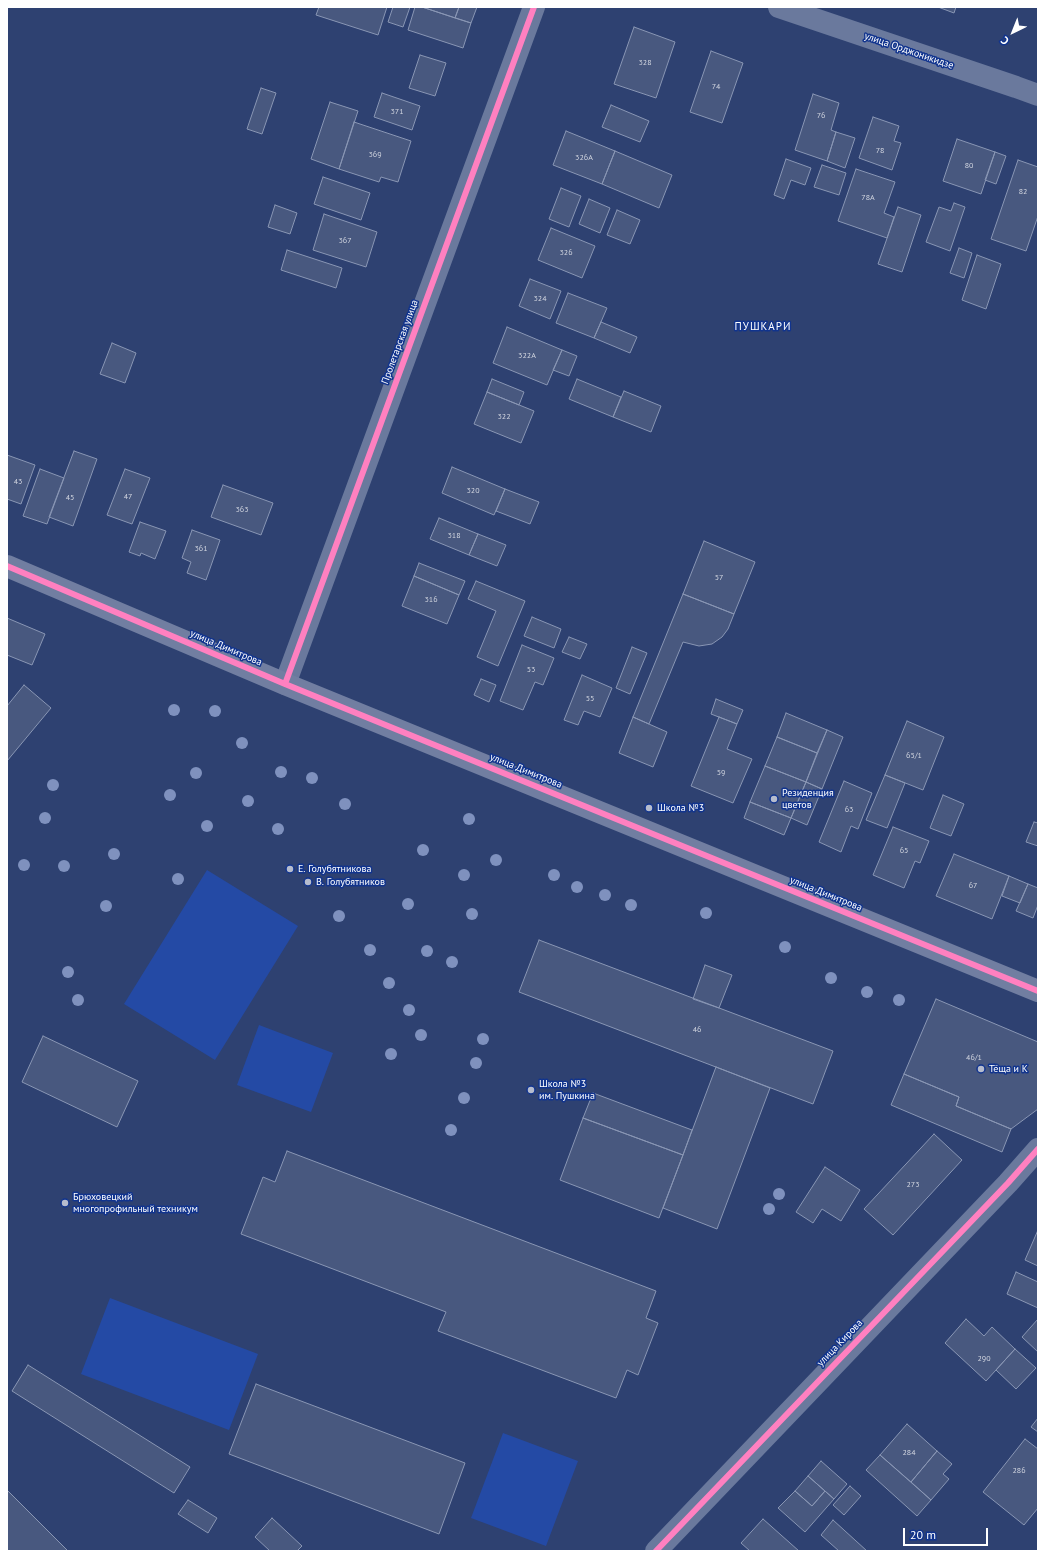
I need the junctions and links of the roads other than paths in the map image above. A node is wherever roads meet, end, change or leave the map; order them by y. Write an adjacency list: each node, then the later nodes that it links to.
1 (534, 7): 5 (street, Пролетарская улица)
2 (779, 7): 3 (street, улица Орджоникидзе)
3 (1038, 96)
4 (7, 566): 5 (street, улица Димитрова)
5 (285, 684): 6 (street, улица Димитрова)
6 (1038, 991)
7 (1038, 1149): 8 (street, улица Кирова)
8 (656, 1551)

